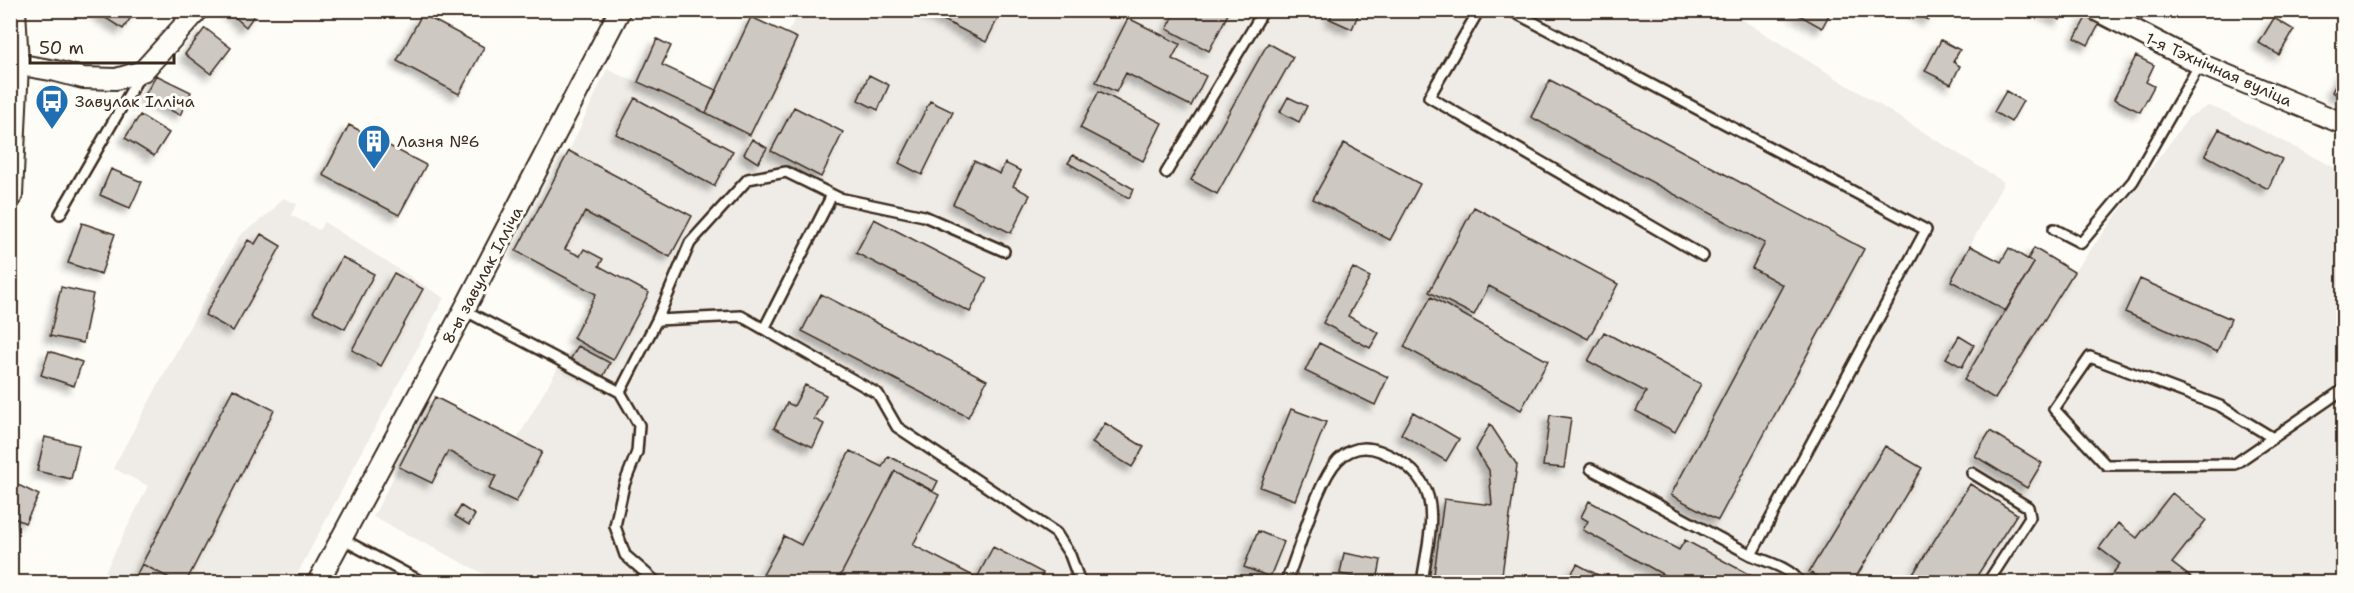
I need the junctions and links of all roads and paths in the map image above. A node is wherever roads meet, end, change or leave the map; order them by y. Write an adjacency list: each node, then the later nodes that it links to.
1 (13, 10): 8 (street)
2 (198, 10): 10 (street)
3 (620, 10): 19 (street, 8-ы завулак Ілліча)
4 (1264, 10): 12 (lane)
5 (1479, 10): 18 (lane)
6 (1510, 10): 28 (lane)
7 (2096, 10): 9 (street, 1-я Тэхнічная вуліца)
8 (16, 64): 10 (street); 13 (street)
9 (2200, 64): 11 (street, 1-я Тэхнічная вуліца); 16 (lane)
10 (143, 70): 15 (lane)
11 (2343, 124)
12 (1166, 173)
13 (10, 195)
14 (832, 195): 17 (lane); 20 (lane); 21 (lane)
15 (60, 214)
16 (2054, 229)
17 (1004, 251)
18 (1703, 256)
19 (464, 310): 23 (lane); 27 (street, 8-ы завулак Ілліча)
20 (657, 320): 21 (lane); 23 (lane)
21 (764, 329): 32 (lane)
22 (2343, 389): 24 (lane)
23 (620, 392): 31 (lane)
24 (2273, 438): 24 (lane)
25 (1592, 469): 28 (lane)
26 (1972, 473): 36 (lane)
27 (342, 539): 29 (street, 8-ы завулак Ілліча); 30 (lane)
28 (1751, 555): 35 (lane)
29 (318, 582)
30 (422, 582)
31 (656, 582)
32 (1080, 582)
33 (1290, 582): 34 (lane)
34 (1422, 582)
35 (1799, 582)
36 (1988, 582)

